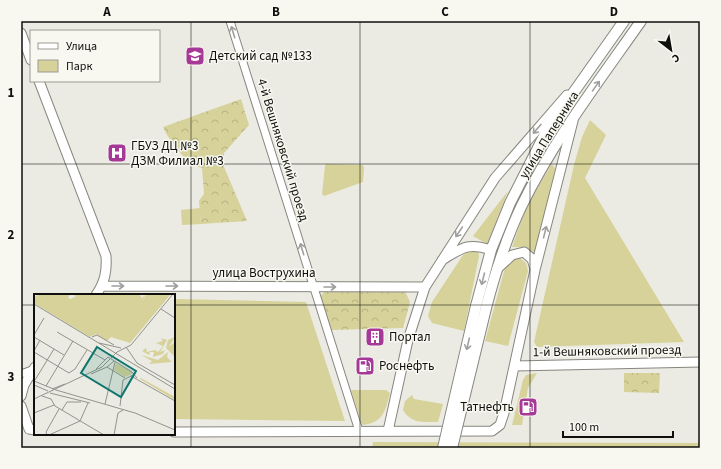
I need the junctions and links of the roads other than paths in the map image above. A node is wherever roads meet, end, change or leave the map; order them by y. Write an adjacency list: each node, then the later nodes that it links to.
1 (230, 21): 14 (street, 4-й Вешняковский проезд, one-way to 1)
2 (624, 21): 6 (main road, улица Паперника)
3 (641, 21): 8 (main road, улица Паперника, one-way to 3)
4 (21, 33): 5 (street)
5 (30, 57)
6 (591, 68): 9 (main road, улица Паперника); 10 (street, one-way to 10)
7 (39, 82): 13 (street)
8 (574, 118): 11 (street, one-way to 8); 12 (main road, улица Паперника)
9 (490, 250): 10 (street); 17 (main road, улица Паперника, one-way to 17)
10 (440, 261): 15 (street)
11 (535, 270): 12 (street); 19 (street)
12 (495, 271): 17 (main road, улица Паперника)
13 (102, 286): 14 (street, улица Вострухина, one-way to 14); 16 (street)
14 (313, 287): 15 (street, улица Вострухина, one-way to 15); 25 (street, 4-й Вешняковский проезд)
15 (425, 287): 26 (street)
16 (97, 294)
17 (481, 307): 28 (main road, one-way to 28, bridge); 29 (main road, bridge)
18 (700, 362): 19 (street, 1-й Вешняковский проезд)
19 (515, 366): 26 (street)
20 (34, 369): 21 (street); 22 (street)
21 (21, 374)
22 (21, 396)
23 (21, 406): 24 (street)
24 (28, 429)
25 (359, 431): 26 (street); 27 (street)
26 (388, 431)
27 (175, 432)
28 (444, 448)
29 (452, 448)

